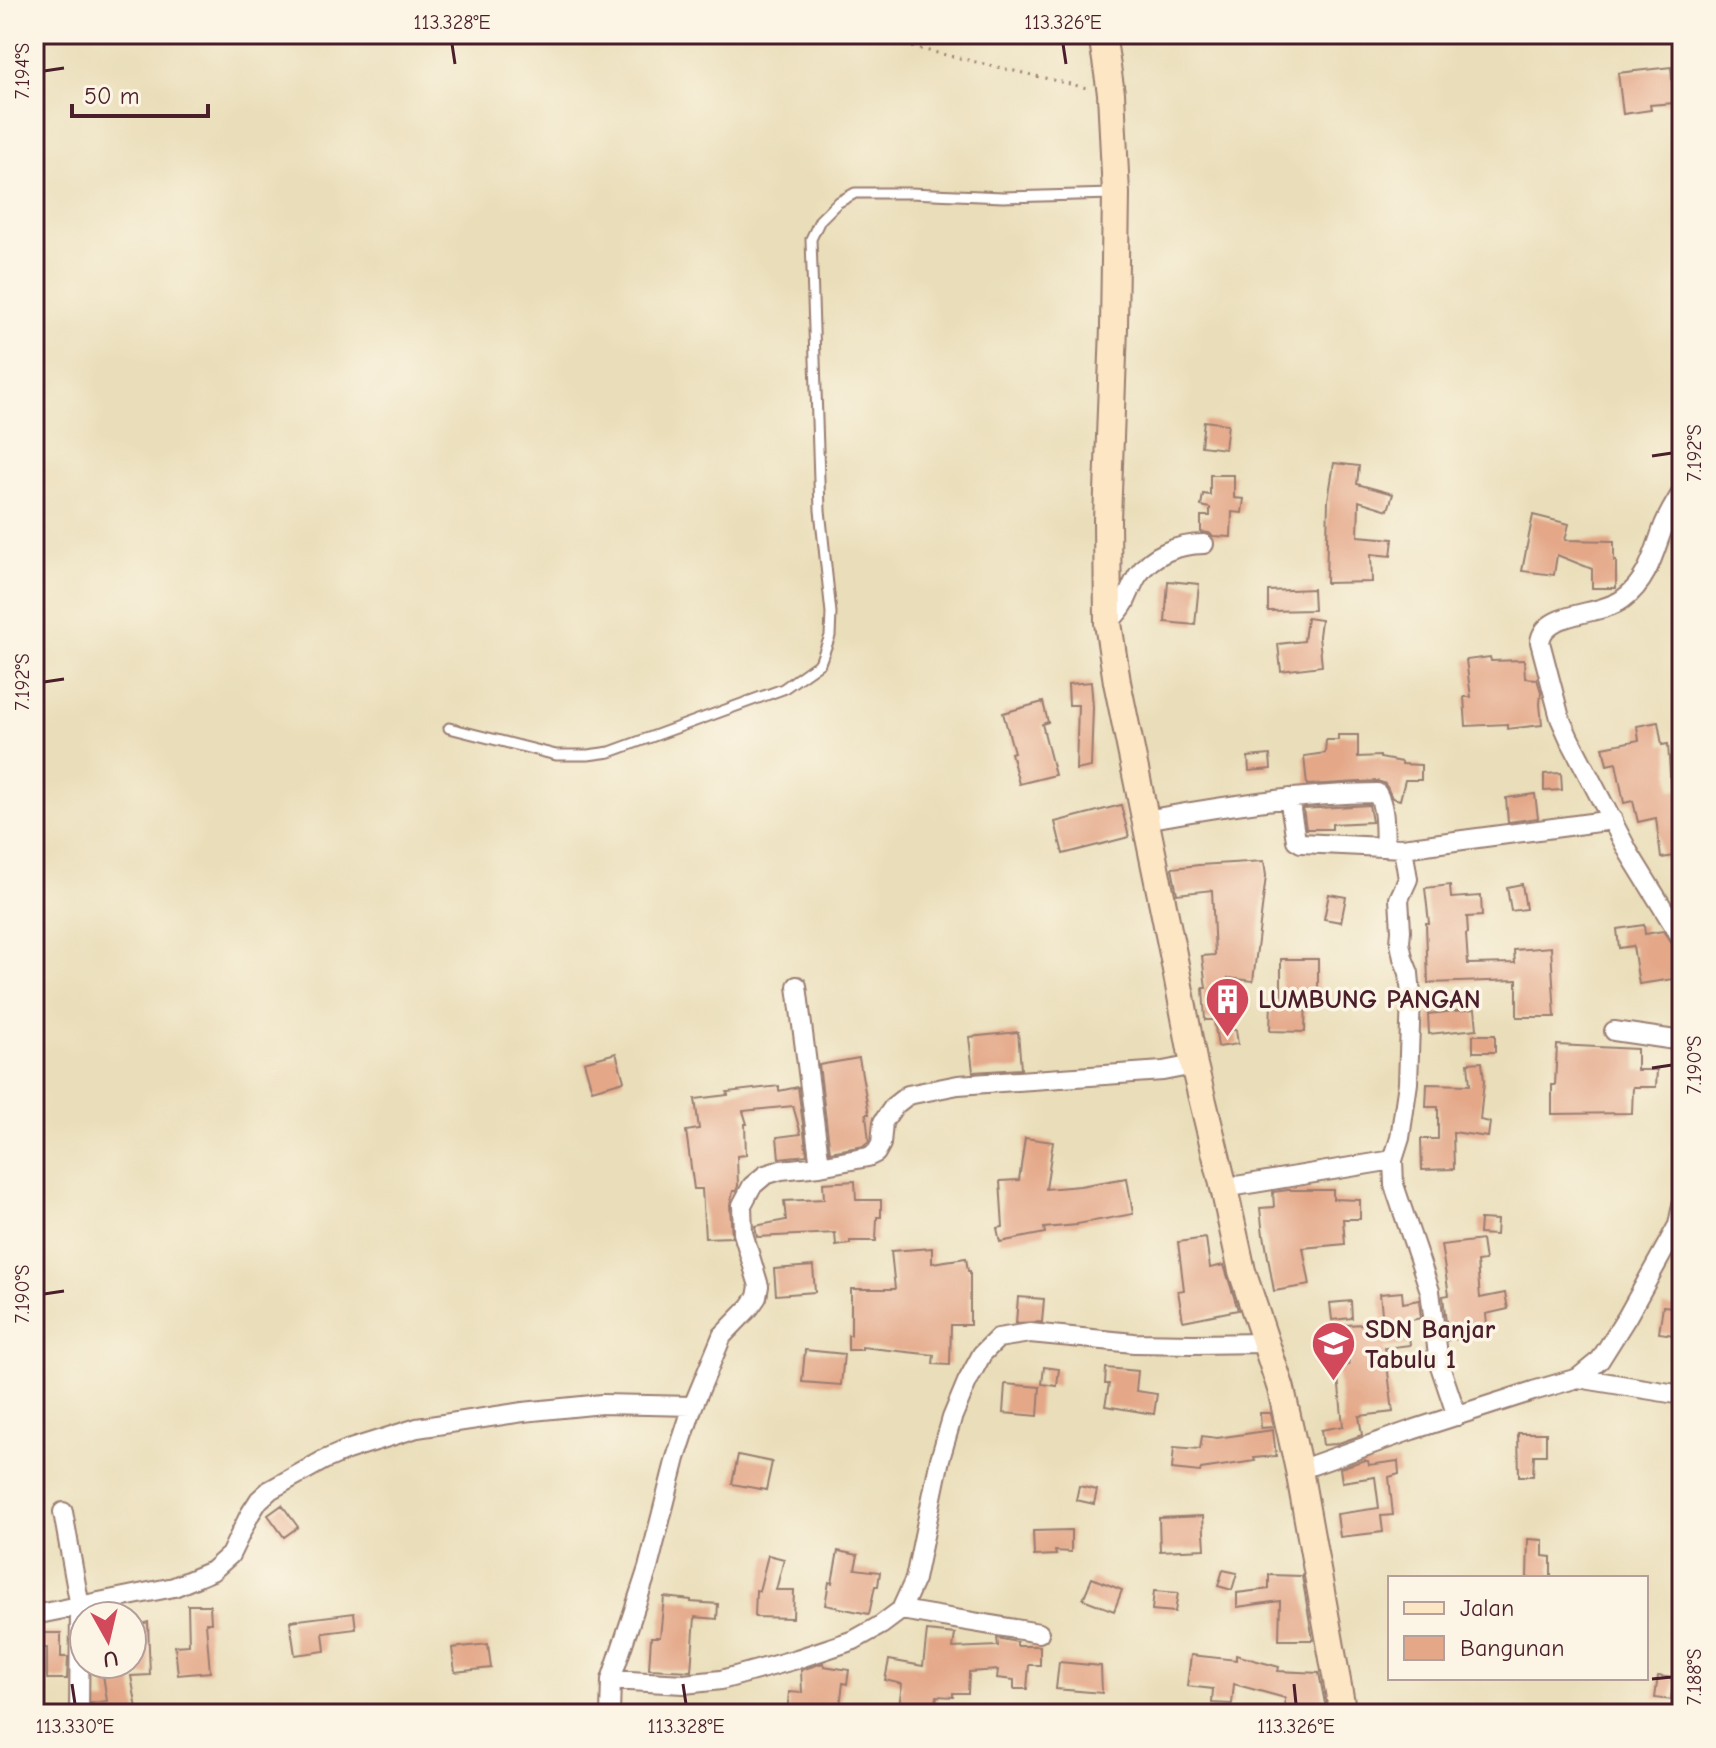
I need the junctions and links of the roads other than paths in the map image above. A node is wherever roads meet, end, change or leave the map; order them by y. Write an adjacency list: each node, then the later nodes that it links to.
1 (1102, 34): 2 (street)
2 (1116, 194): 5 (street); 6 (lane)
3 (1682, 492): 9 (street)
4 (1204, 544): 5 (street)
5 (1108, 623): 8 (street)
6 (449, 728)
7 (1289, 798): 8 (street); 10 (street); 10 (street)
8 (1146, 820): 15 (street)
9 (1613, 820): 10 (street); 11 (street)
10 (1394, 848): 16 (street)
11 (1682, 939)
12 (797, 986): 17 (street)
13 (1614, 1031): 14 (street)
14 (1682, 1041)
15 (1194, 1065): 17 (street); 18 (street)
16 (1393, 1160): 18 (street); 24 (street)
17 (820, 1166): 23 (street)
18 (1224, 1188): 20 (street)
19 (1681, 1209): 21 (street)
20 (1266, 1343): 25 (street); 30 (street)
21 (1578, 1378): 22 (street); 24 (street)
22 (1682, 1395)
23 (693, 1406): 28 (street); 34 (street)
24 (1457, 1416): 25 (street)
25 (1299, 1470): 37 (street)
26 (63, 1512): 27 (street)
27 (79, 1600)
28 (113, 1600)
29 (68, 1609): 31 (street)
30 (901, 1610): 32 (street); 34 (street)
31 (34, 1615)
32 (1039, 1633)
33 (79, 1680): 35 (street)
34 (611, 1680): 36 (street)
35 (79, 1714)
36 (610, 1714)
37 (1343, 1714)

